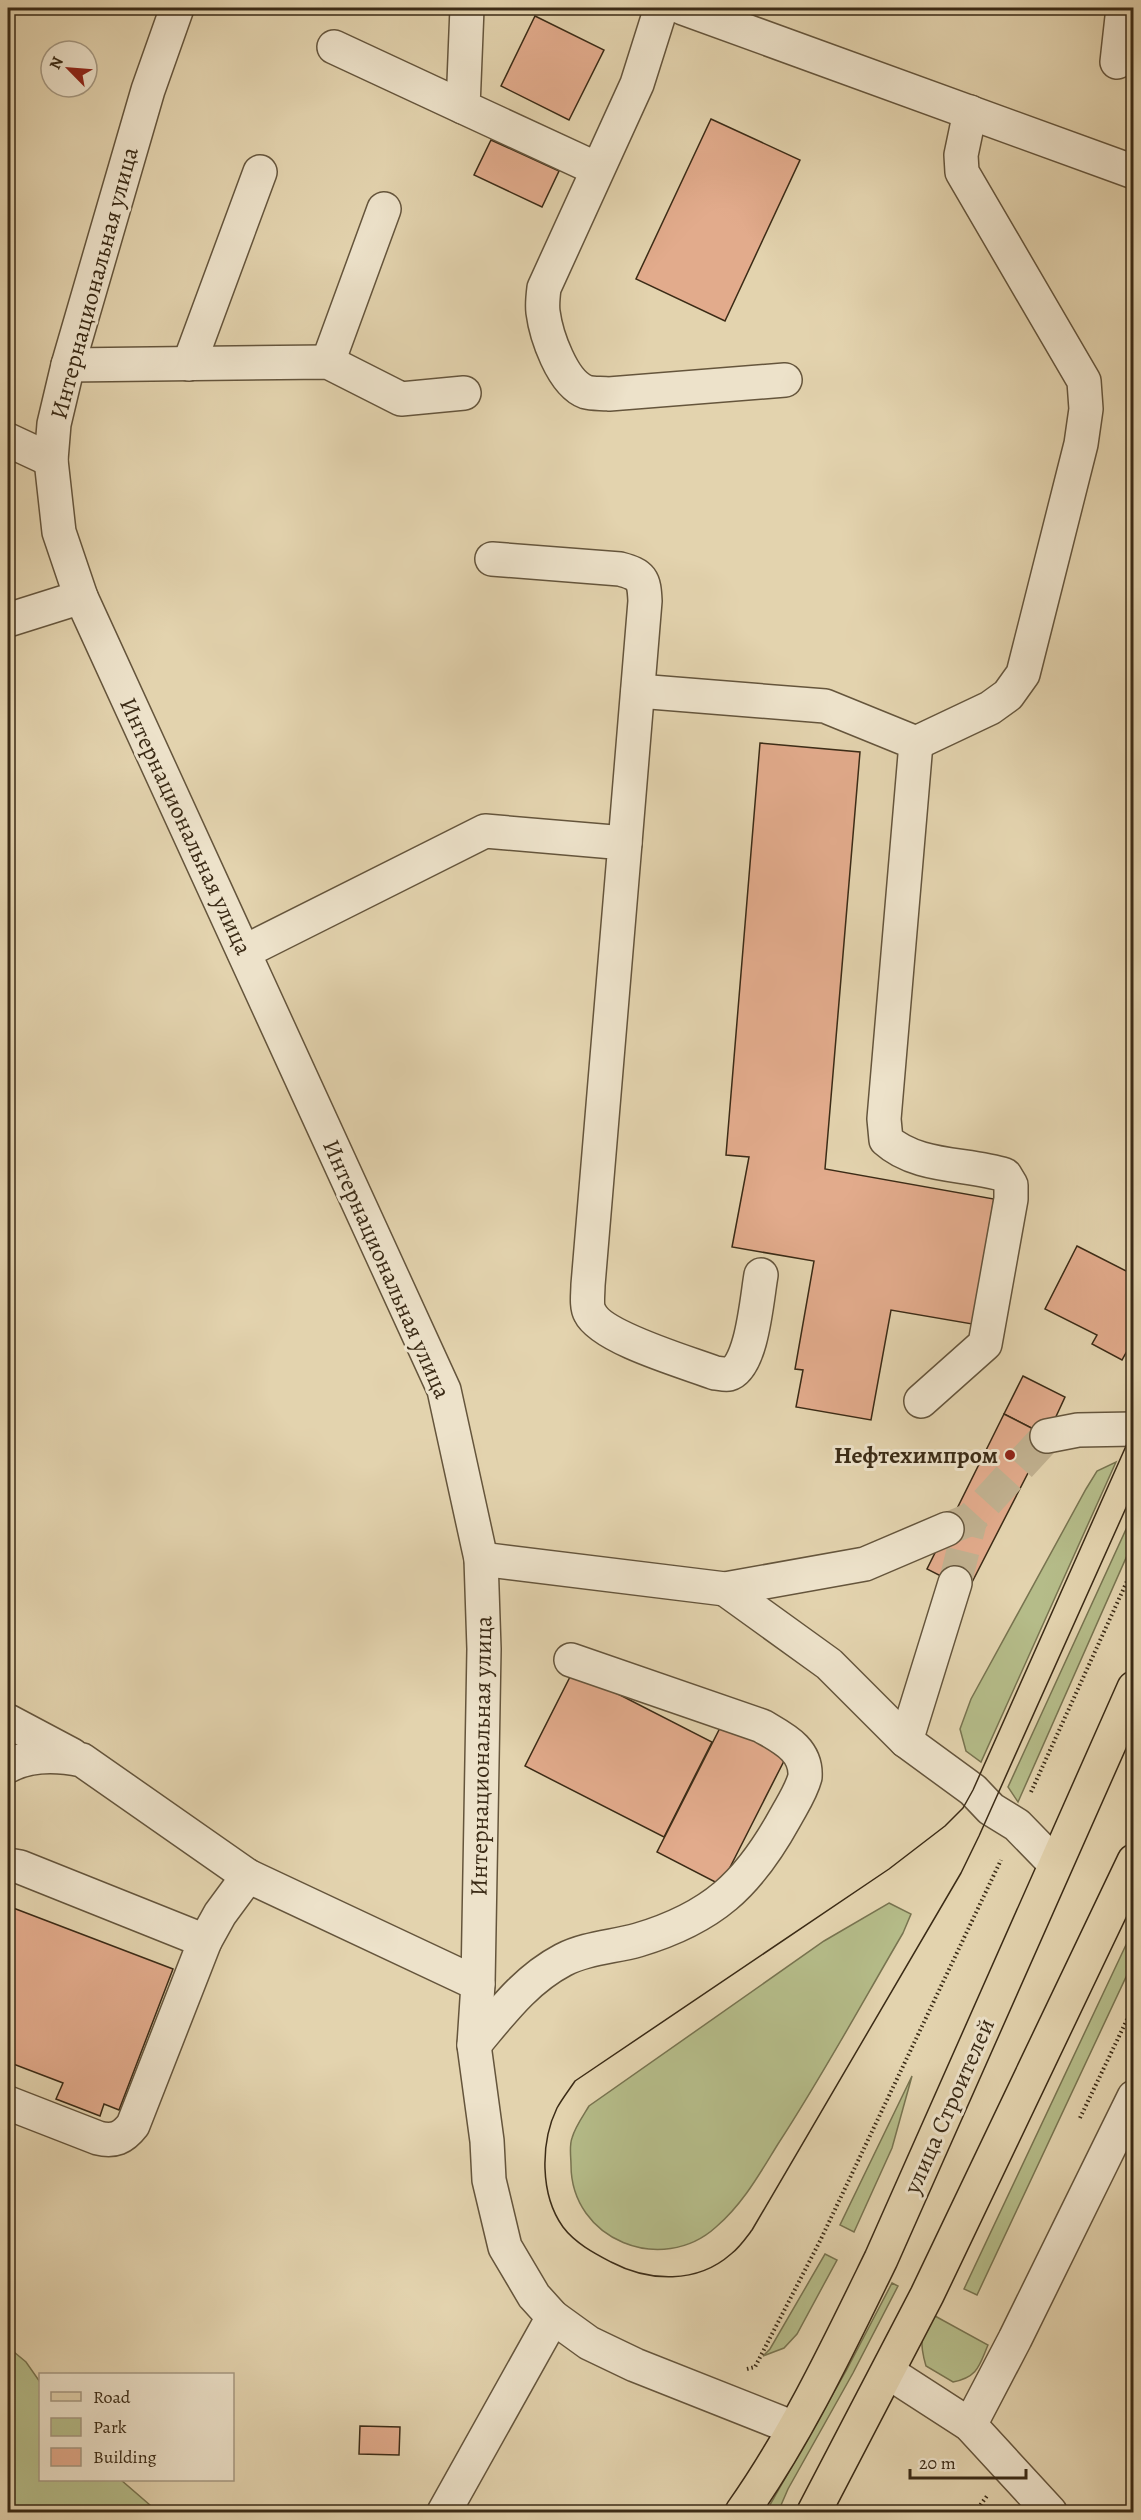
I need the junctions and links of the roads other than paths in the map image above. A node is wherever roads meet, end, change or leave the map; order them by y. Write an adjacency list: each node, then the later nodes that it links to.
1 (177, 8): 16 (street, Интернациональная улица)
2 (467, 8): 8 (street)
3 (661, 8): 10 (street)
4 (683, 8): 9 (street)
5 (1123, 8): 7 (street)
6 (334, 46): 8 (street)
7 (1117, 62)
8 (464, 107): 10 (street)
9 (970, 112): 12 (street); 25 (street)
10 (597, 169): 17 (street)
11 (260, 172): 15 (street)
12 (1134, 172)
13 (384, 209): 14 (street)
14 (328, 362): 15 (street); 18 (street)
15 (189, 364): 16 (street)
16 (68, 365): 20 (street, Интернациональная улица)
17 (785, 380)
18 (464, 393)
19 (8, 440): 20 (street)
20 (51, 460): 22 (street, Интернациональная улица)
21 (492, 559): 24 (street)
22 (81, 597): 23 (street); 27 (street, Интернациональная улица)
23 (8, 620)
24 (638, 691): 25 (street); 26 (street)
25 (916, 743): 29 (street)
26 (625, 843): 27 (street); 28 (street)
27 (244, 952): 33 (street, Интернациональная улица)
28 (761, 1275)
29 (921, 1401)
30 (1134, 1429): 31 (street)
31 (1062, 1433)
32 (947, 1529): 35 (street)
33 (481, 1559): 35 (street); 47 (street, Интернациональная улица)
34 (955, 1583): 39 (street)
35 (725, 1589): 39 (street)
36 (571, 1660): 48 (street)
37 (1134, 1688): 43 (main road, улица Строителей)
38 (8, 1720): 40 (street)
39 (906, 1741): 43 (street)
40 (82, 1760): 41 (street); 45 (street)
41 (8, 1766)
42 (1134, 1861): 52 (main road)
43 (1055, 1864): 54 (main road, улица Строителей)
44 (8, 1865): 46 (street)
45 (248, 1876): 46 (street); 47 (street)
46 (205, 1941): 50 (street)
47 (478, 1984): 48 (street, Интернациональная улица)
48 (474, 2045): 51 (street, Интернациональная улица)
49 (1134, 2097): 53 (street)
50 (8, 2103)
51 (553, 2317): 54 (street, Интернациональная улица); 55 (street)
52 (888, 2372): 53 (street); 57 (main road)
53 (969, 2425): 58 (street)
54 (794, 2428): 56 (main road, улица Строителей)
55 (444, 2512)
56 (742, 2512)
57 (814, 2512)
58 (1050, 2512)

